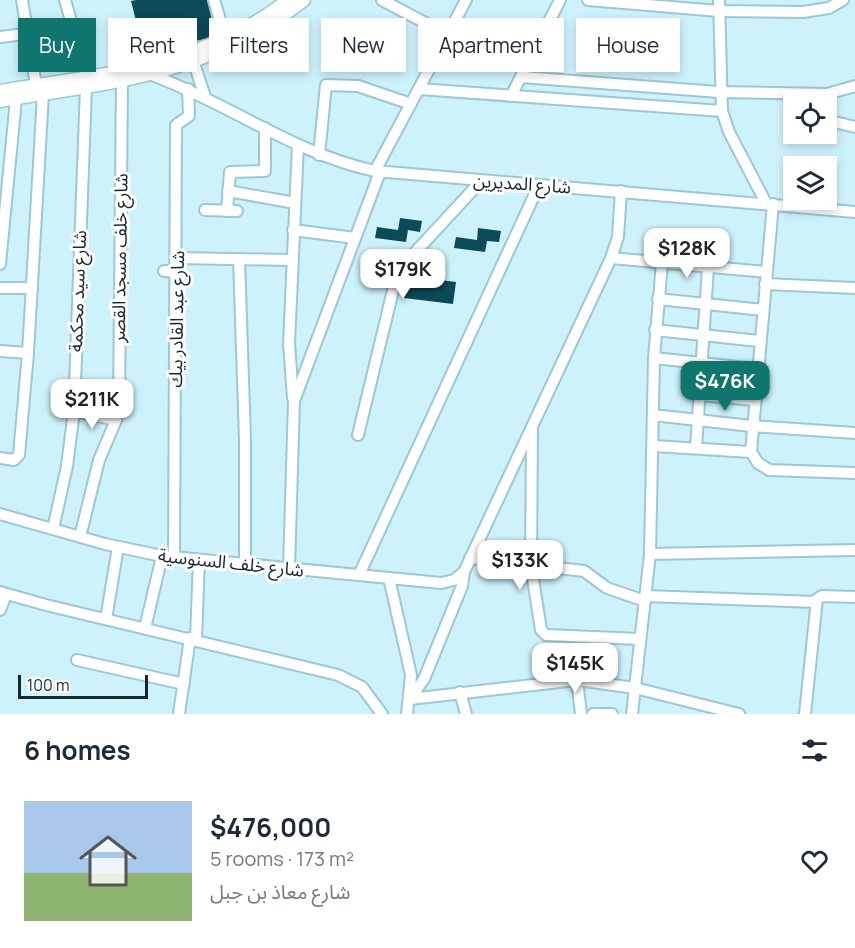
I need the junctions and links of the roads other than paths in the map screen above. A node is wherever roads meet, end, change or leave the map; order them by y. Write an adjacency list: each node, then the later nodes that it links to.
1 (22, 0): 13 (street)
2 (65, 0): 14 (street, شارع سيد محكمة)
3 (214, 0): 15 (street)
4 (288, 0): 16 (street)
5 (304, 0): 22 (street)
6 (382, 0): 18 (street)
7 (466, 0): 17 (street)
8 (560, 0): 29 (street)
9 (588, 0): 11 (street)
10 (843, 0): 12 (street)
11 (645, 3): 12 (street)
12 (719, 5): 38 (street)
13 (25, 18)
14 (70, 18)
15 (220, 18)
16 (264, 18)
17 (457, 18)
18 (418, 19)
19 (18, 35): 20 (street)
20 (0, 37)
21 (209, 45): 31 (street)
22 (197, 62)
23 (35, 72): 35 (street)
24 (84, 72): 31 (street, شارع سيد محكمة)
25 (162, 72): 28 (street)
26 (197, 72): 39 (street)
27 (428, 72): 34 (street)
28 (152, 75): 30 (street); 33 (street, شارع المديرين)
29 (521, 77): 38 (street); 40 (street)
30 (122, 81): 31 (street); 92 (street, شارع خلف مسجد القصر)
31 (86, 82): 35 (street); 90 (street, شارع سيد محكمة)
32 (855, 86): 37 (street)
33 (188, 88): 39 (street, شارع المديرين); 62 (street, شارع عبد القادر بيك)
34 (419, 89): 40 (street); 44 (street)
35 (39, 90): 36 (street); 42 (street); 74 (street)
36 (0, 91)
37 (837, 91)
38 (719, 92): 41 (street); 45 (street)
39 (205, 96): 48 (street, شارع المديرين)
40 (512, 96): 45 (street)
41 (783, 96)
42 (16, 99): 43 (street); 67 (street)
43 (0, 102)
44 (411, 104): 50 (street); 51 (street)
45 (722, 111): 57 (street)
46 (837, 123): 47 (street)
47 (855, 127)
48 (265, 128): 49 (street, شارع المديرين); 54 (street)
49 (298, 145): 50 (street, شارع المديرين); 56 (street)
50 (319, 155): 51 (street, شارع المديرين)
51 (378, 172): 52 (street, شارع المديرين); 61 (street)
52 (481, 181): 53 (street, شارع المديرين); 97 (street)
53 (539, 185): 55 (street, شارع المديرين); 117 (street)
54 (228, 191): 56 (street); 58 (street)
55 (621, 191): 57 (street, شارع المديرين); 63 (street)
56 (294, 202): 60 (street)
57 (769, 203): 59 (street, شارع المديرين); 71 (street)
58 (205, 210)
59 (855, 212)
60 (293, 230): 61 (street); 65 (street)
61 (355, 238): 89 (street)
62 (177, 258): 64 (street); 70 (street, شارع عبد القادر بيك)
63 (611, 258): 66 (street); 95 (street)
64 (239, 259): 65 (street); 113 (street)
65 (291, 260): 89 (street)
66 (662, 263): 68 (street); 76 (street)
67 (0, 264)
68 (708, 267): 71 (street); 77 (street)
69 (164, 272): 70 (street)
70 (177, 272): 110 (street, شارع عبد القادر بيك)
71 (766, 272): 72 (street)
72 (765, 284): 75 (street); 78 (street)
73 (0, 288): 74 (street)
74 (32, 288): 83 (street)
75 (855, 288)
76 (658, 299): 77 (street); 79 (street)
77 (705, 304): 78 (street); 80 (street)
78 (763, 310): 81 (street)
79 (655, 330): 80 (street); 84 (street)
80 (703, 336): 81 (street); 85 (street)
81 (759, 341): 86 (street)
82 (0, 351): 83 (street)
83 (28, 353): 101 (street)
84 (654, 358): 85 (street); 91 (street)
85 (701, 363): 86 (street); 87 (street)
86 (757, 369): 88 (street)
87 (699, 395): 88 (street); 93 (street)
88 (754, 400): 94 (street)
89 (294, 401): 115 (street)
90 (74, 411): 92 (street); 104 (street, شارع سيد محكمة)
91 (653, 415): 93 (street); 98 (street)
92 (116, 420): 105 (street, شارع خلف مسجد القصر)
93 (698, 421): 94 (street); 99 (street)
94 (752, 426): 96 (street); 100 (street)
95 (532, 428): 111 (street); 114 (street)
96 (855, 433)
97 (357, 435)
98 (654, 446): 99 (street); 108 (street)
99 (696, 448): 100 (street)
100 (751, 452): 102 (street)
101 (0, 458)
102 (855, 473)
103 (0, 514): 104 (street, شارع خلف السنوسية)
104 (53, 530): 105 (street, شارع خلف السنوسية)
105 (80, 537): 106 (street, شارع خلف السنوسية)
106 (118, 548): 109 (street, شارع خلف السنوسية); 124 (street)
107 (855, 550): 108 (street)
108 (650, 554): 121 (street)
109 (162, 556): 110 (street, شارع خلف السنوسية); 125 (street)
110 (174, 558): 112 (street, شارع خلف السنوسية)
111 (470, 558): 114 (street); 116 (street)
112 (199, 560): 113 (street, شارع خلف السنوسية); 126 (street)
113 (244, 564): 115 (street, شارع خلف السنوسية)
114 (531, 566): 121 (street); 127 (street)
115 (289, 569): 117 (street, شارع خلف السنوسية)
116 (464, 572): 118 (street, شارع خلف السنوسية); 133 (street)
117 (359, 575): 118 (street, شارع خلف السنوسية)
118 (389, 578): 133 (street)
119 (3, 593): 123 (street); 124 (street)
120 (855, 597): 122 (street)
121 (645, 598): 122 (street); 127 (street)
122 (816, 602): 143 (street)
123 (0, 610)
124 (106, 619): 125 (street)
125 (145, 628): 126 (street)
126 (193, 638): 130 (street); 135 (street)
127 (640, 639): 131 (street)
128 (77, 660): 130 (street)
129 (577, 680): 131 (street); 132 (street); 138 (street)
130 (184, 684): 134 (street)
131 (635, 688): 141 (street); 142 (street)
132 (460, 692): 133 (street); 137 (street)
133 (410, 699): 136 (street)
134 (179, 714)
135 (382, 714)
136 (407, 714)
137 (466, 714)
138 (581, 714)
139 (593, 714): 140 (street)
140 (612, 714)
141 (632, 714)
142 (739, 714)
143 (805, 714)

